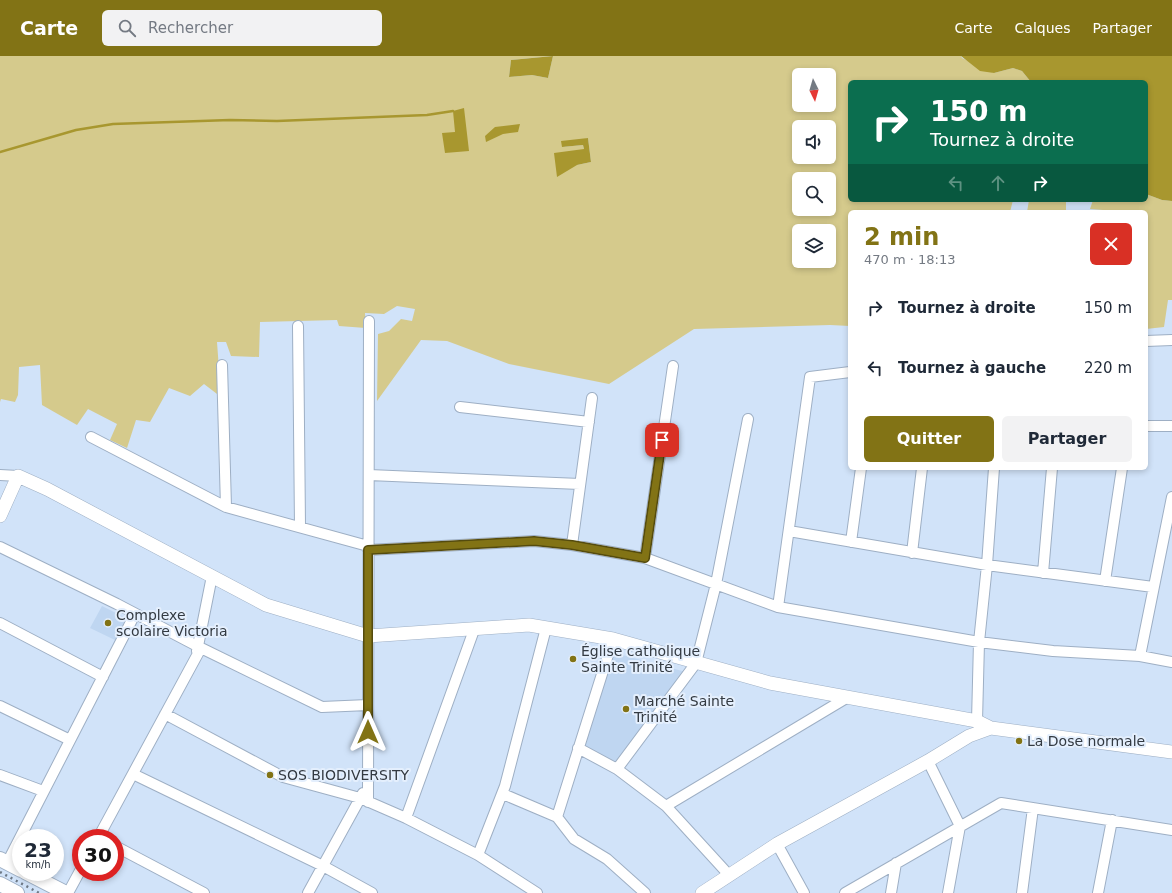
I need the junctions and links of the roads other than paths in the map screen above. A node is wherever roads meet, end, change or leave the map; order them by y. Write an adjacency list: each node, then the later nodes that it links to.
1 (369, 321): 21 (street)
2 (298, 326): 27 (street)
3 (1172, 340): 4 (street)
4 (1148, 341)
5 (222, 365): 25 (street)
6 (673, 366): 34 (street)
7 (848, 372): 28 (street)
8 (592, 398): 11 (street)
9 (460, 407): 11 (street)
10 (748, 419): 39 (street)
11 (589, 422): 23 (street)
12 (1148, 426): 13 (street)
13 (1172, 426)
14 (91, 437): 25 (street)
15 (861, 470): 29 (street)
16 (922, 470): 33 (street)
17 (994, 470): 35 (street)
18 (1052, 470): 36 (street)
19 (1122, 470): 38 (street)
20 (0, 475): 22 (street)
21 (369, 475): 23 (street); 32 (street)
22 (18, 476): 26 (street); 37 (street)
23 (580, 484): 30 (street)
24 (1172, 497): 40 (street)
25 (226, 507): 27 (street)
26 (0, 516)
27 (300, 526): 32 (street)
28 (789, 531): 29 (street); 41 (street)
29 (852, 542): 33 (street)
30 (572, 545): 32 (street); 34 (street)
31 (0, 547): 42 (street)
32 (368, 548): 46 (street)
33 (912, 553): 35 (street)
34 (645, 558): 39 (street)
35 (987, 565): 36 (street); 48 (street)
36 (1043, 573): 38 (street)
37 (212, 576): 46 (street); 49 (street)
38 (1105, 580): 40 (street)
39 (716, 584): 41 (street); 52 (street)
40 (1153, 587): 50 (street)
41 (778, 607): 48 (street)
42 (135, 614): 49 (street); 53 (street)
43 (0, 623): 53 (street)
44 (546, 628): 45 (street); 47 (street); 68 (street)
45 (474, 630): 46 (street); 73 (street)
46 (368, 636): 55 (street)
47 (613, 639): 52 (street); 61 (street)
48 (979, 642): 50 (street); 58 (street)
49 (199, 647): 55 (street); 57 (street)
50 (1140, 656): 51 (street)
51 (1172, 662)
52 (696, 663): 54 (street); 64 (street)
53 (103, 676): 60 (street)
54 (848, 697): 58 (street); 70 (street)
55 (368, 705): 69 (street)
56 (0, 706): 60 (street)
57 (165, 714): 65 (street); 69 (street)
58 (977, 721): 59 (street)
59 (991, 728): 62 (street); 63 (street)
60 (70, 740): 67 (street)
61 (578, 748): 64 (street); 72 (street)
62 (1172, 752)
63 (928, 761): 75 (street); 78 (street)
64 (616, 770): 70 (street)
65 (133, 774): 76 (street); 84 (street)
66 (0, 775): 67 (street)
67 (44, 791): 81 (street)
68 (503, 794): 72 (street); 80 (street)
69 (364, 800): 73 (street); 84 (street)
70 (666, 806): 85 (street)
71 (1033, 808): 74 (street); 75 (street); 101 (street)
72 (557, 817): 95 (street)
73 (406, 818): 80 (street)
74 (1112, 820): 77 (street); 102 (street)
75 (960, 826): 82 (street); 100 (street)
76 (104, 829)
77 (1172, 830)
78 (777, 844): 85 (street); 97 (street)
79 (124, 851): 91 (street)
80 (478, 855): 94 (street)
81 (3, 861): 83 (main road)
82 (896, 863): 98 (street); 99 (street)
83 (12, 866)
84 (323, 866): 92 (street); 93 (street)
85 (729, 875): 96 (street)
86 (43, 881): 90 (main road)
87 (74, 881): 90 (street)
88 (0, 884): 89 (main road)
89 (17, 893)
90 (67, 893)
91 (204, 893)
92 (308, 893)
93 (372, 893)
94 (537, 893)
95 (645, 893)
96 (702, 893)
97 (804, 893)
98 (845, 893)
99 (891, 893)
100 (948, 893)
101 (1022, 893)
102 (1098, 893)

